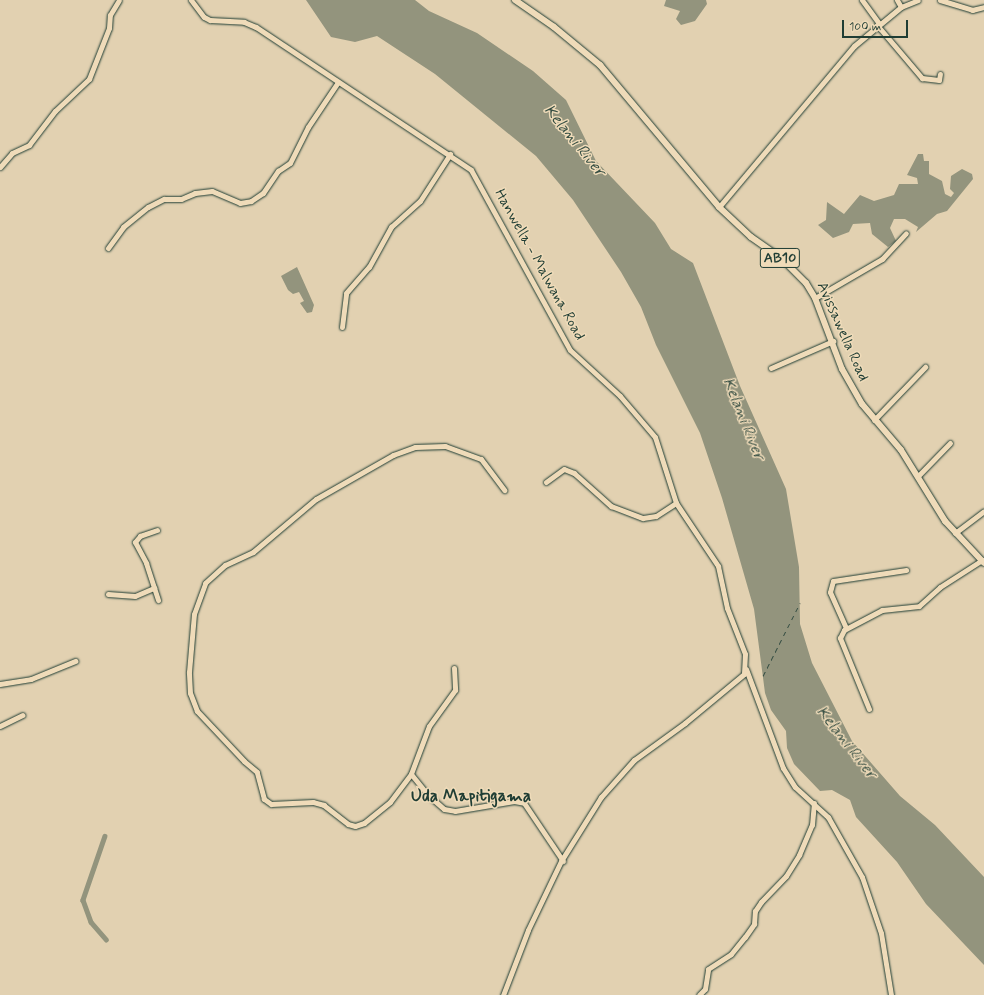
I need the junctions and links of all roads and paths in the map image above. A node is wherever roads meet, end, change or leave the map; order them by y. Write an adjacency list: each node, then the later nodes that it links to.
1 (119, 0): 14 (street)
2 (191, 0): 12 (street, Hanwella - Malwana Road)
3 (515, 0): 15 (main road, Avissawella Road / AB10)
4 (862, 0): 10 (street)
5 (898, 0): 8 (street)
6 (918, 0): 8 (street)
7 (940, 0): 9 (street)
8 (901, 7): 10 (street)
9 (984, 7)
10 (878, 24): 11 (street); 15 (street)
11 (940, 74)
12 (338, 82): 13 (street, Hanwella - Malwana Road); 17 (street)
13 (450, 154): 19 (street); 28 (street, Hanwella - Malwana Road)
14 (0, 166)
15 (719, 207): 18 (main road, Avissawella Road / AB10)
16 (906, 233): 18 (street)
17 (108, 248)
18 (815, 298): 20 (main road, Avissawella Road / AB10)
19 (342, 327)
20 (833, 341): 22 (street); 23 (main road, Avissawella Road / AB10)
21 (925, 367): 23 (street)
22 (771, 368)
23 (874, 420): 25 (main road, Avissawella Road / AB10)
24 (950, 443): 25 (street)
25 (918, 476): 31 (main road, Avissawella Road / AB10)
26 (546, 482): 28 (street)
27 (504, 490): 45 (street)
28 (676, 503): 40 (street, Hanwella - Malwana Road)
29 (984, 511): 31 (street)
30 (157, 530): 34 (street)
31 (955, 533): 32 (main road, Avissawella Road / AB10)
32 (983, 562): 37 (street)
33 (906, 570): 37 (street)
34 (154, 588): 35 (street); 36 (street)
35 (108, 594)
36 (158, 600)
37 (846, 628): 42 (street)
38 (75, 660): 41 (street)
39 (454, 668): 45 (street)
40 (746, 668): 46 (street, Hanwella - Malwana Road); 47 (street)
41 (0, 684)
42 (869, 709)
43 (23, 715): 44 (street)
44 (0, 726)
45 (411, 774): 47 (street)
46 (814, 803): 49 (street); 50 (street, Hanwella - Malwana Road)
47 (563, 861): 48 (street)
48 (503, 995)
49 (699, 995)
50 (891, 995)

